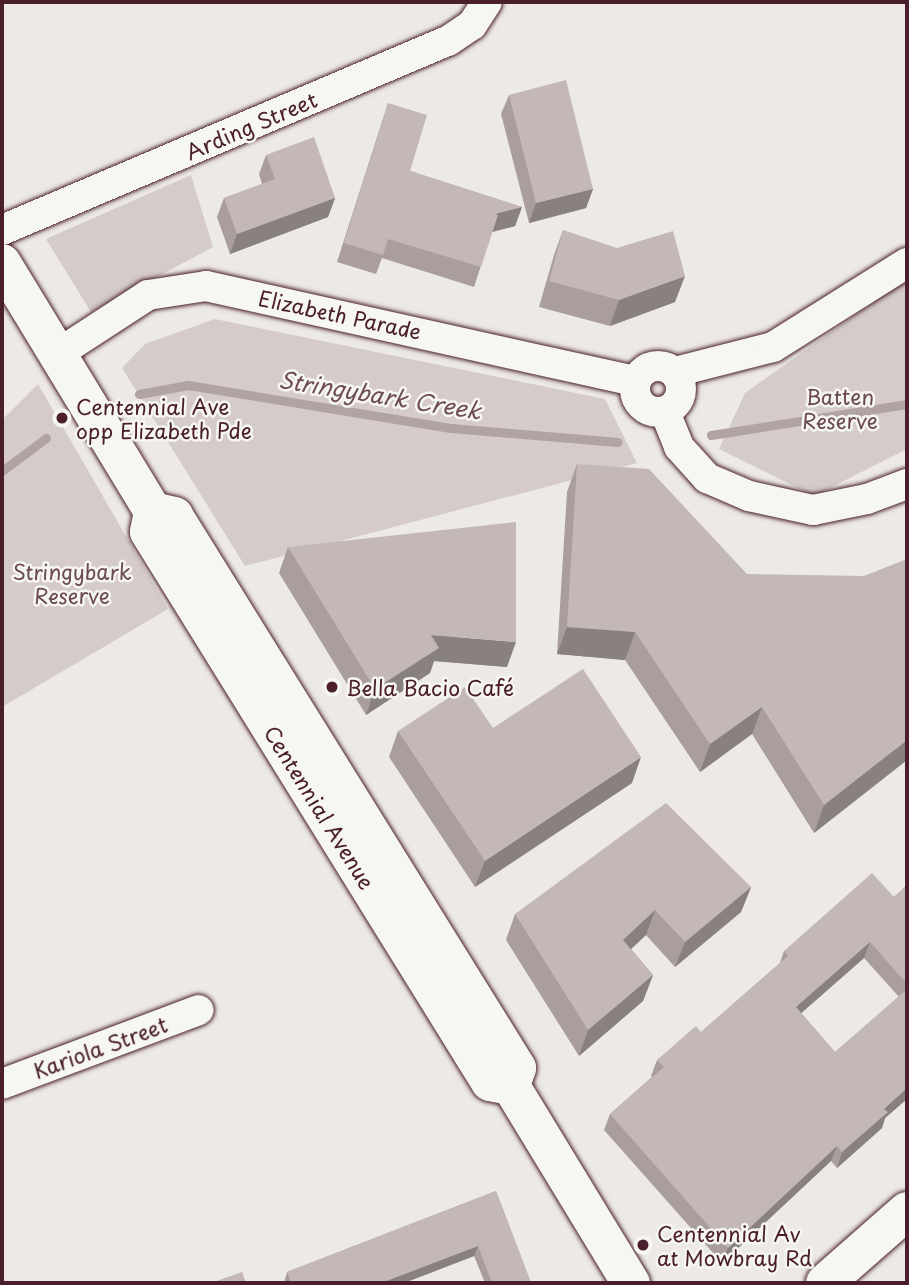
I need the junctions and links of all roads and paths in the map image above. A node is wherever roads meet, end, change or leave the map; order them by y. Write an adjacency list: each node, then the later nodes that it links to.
1 (487, 2): 2 (street, Arding Street)
2 (2, 230)
3 (2, 263): 5 (main road, Centennial Avenue)
4 (907, 263): 6 (street)
5 (59, 353): 7 (street, Elizabeth Parade); 13 (main road, Centennial Avenue)
6 (675, 372): 7 (street); 8 (street)
7 (635, 381): 8 (street)
8 (665, 412): 9 (street)
9 (907, 484)
10 (199, 1010): 11 (street, Kariola Street)
11 (2, 1084)
12 (907, 1211): 14 (main road)
13 (631, 1283)
14 (825, 1283)

